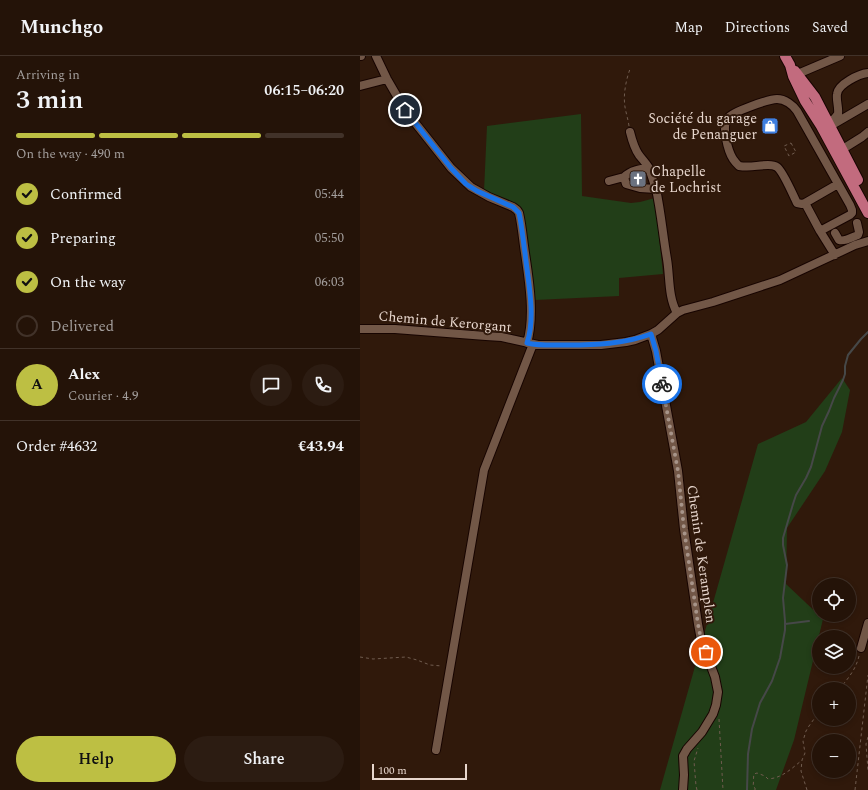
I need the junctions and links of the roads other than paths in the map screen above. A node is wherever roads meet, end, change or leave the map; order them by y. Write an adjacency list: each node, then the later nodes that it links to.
1 (376, 56): 6 (street)
2 (840, 56): 5 (street)
3 (788, 60): 5 (main road)
4 (868, 73): 9 (street)
5 (796, 75): 9 (main road)
6 (387, 78): 7 (street); 32 (street)
7 (360, 86)
8 (868, 104): 9 (street)
9 (827, 130): 12 (street); 13 (main road)
10 (630, 132): 14 (street)
11 (868, 132): 13 (street)
12 (815, 144): 17 (street); 20 (street)
13 (839, 151): 19 (main road); 21 (main road)
14 (649, 168): 15 (street); 18 (street)
15 (624, 177): 16 (street); 18 (street)
16 (610, 182)
17 (838, 184): 20 (street); 23 (street)
18 (656, 189): 29 (street)
19 (868, 198)
20 (805, 203): 23 (street)
21 (868, 213)
22 (857, 223): 25 (street)
23 (820, 231): 28 (street)
24 (835, 233): 25 (street)
25 (851, 238): 27 (street)
26 (868, 241): 27 (street)
27 (855, 245): 28 (street)
28 (835, 255): 29 (street)
29 (677, 313): 31 (street, Chemin de Kerorgant)
30 (360, 329): 32 (street, Chemin de Kerorgant)
31 (651, 334): 32 (street, Chemin de Kerorgant); 36 (street, Chemin de Keramplen)
32 (530, 343): 35 (street)
33 (868, 622): 34 (street)
34 (861, 648)
35 (436, 750)
36 (683, 790)

